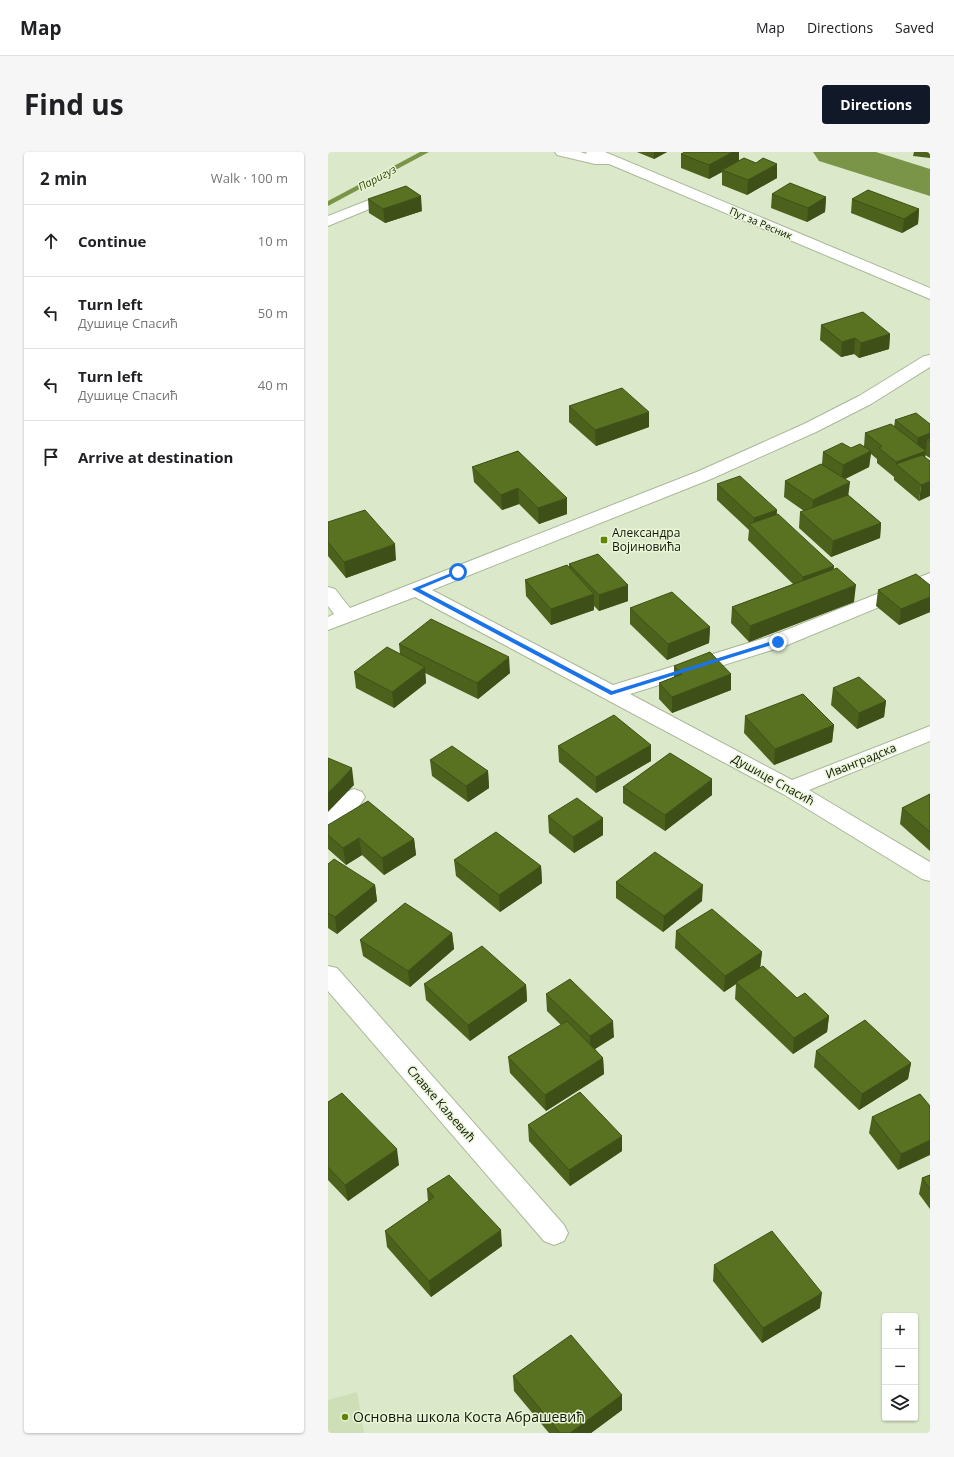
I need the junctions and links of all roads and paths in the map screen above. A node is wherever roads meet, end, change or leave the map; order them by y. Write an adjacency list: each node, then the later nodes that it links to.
1 (562, 152): 3 (street)
2 (593, 152): 3 (street, Пут за Ресник)
3 (611, 160): 6 (street, Пут за Ресник)
4 (370, 204): 5 (street)
5 (328, 221)
6 (930, 294)
7 (930, 360): 9 (street)
8 (930, 579): 13 (street)
9 (415, 589): 11 (street); 13 (street, Душице Спасић)
10 (328, 593): 11 (street)
11 (346, 616): 12 (street)
12 (328, 624)
13 (611, 693): 15 (street, Душице Спасић)
14 (930, 733): 15 (street, Иванградска)
15 (791, 788): 18 (street, Душице Спасић)
16 (354, 797): 17 (street)
17 (328, 823)
18 (930, 873)
19 (328, 975): 20 (street, Славке Каљевић)
20 (554, 1232)

